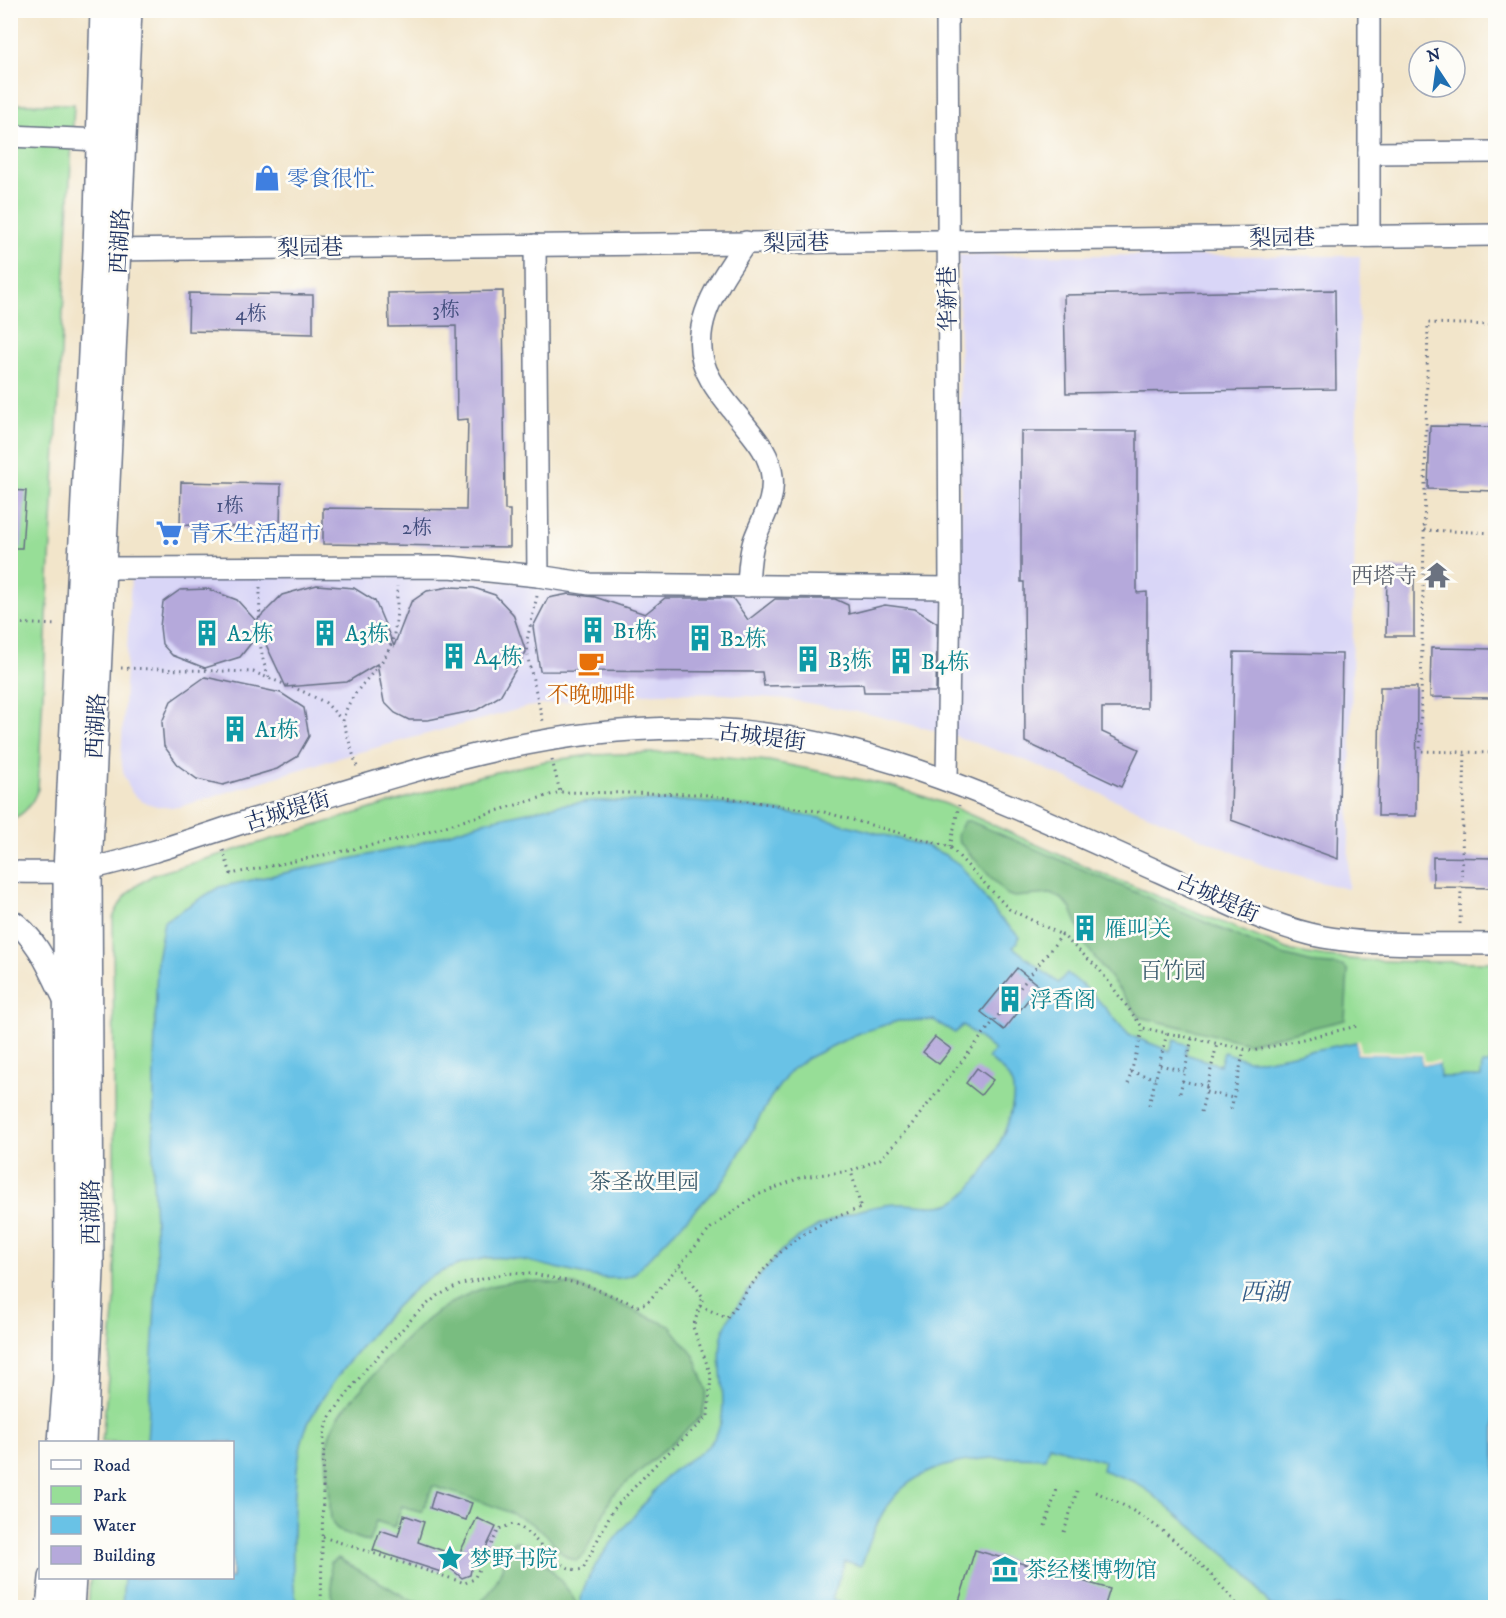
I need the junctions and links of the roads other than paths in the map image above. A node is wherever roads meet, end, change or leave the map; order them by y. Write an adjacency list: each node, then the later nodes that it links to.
1 (105, 10): 6 (main road, 西湖路)
2 (128, 10): 14 (main road, 西湖路)
3 (946, 10): 11 (street, 华新巷)
4 (1369, 10): 8 (street)
5 (10, 136): 6 (street)
6 (100, 140): 14 (main road, 西湖路)
7 (1496, 152): 8 (street)
8 (1369, 153): 10 (street)
9 (1496, 235): 10 (street, 梨园巷)
10 (1369, 236): 11 (street, 梨园巷)
11 (946, 240): 12 (street, 梨园巷); 18 (street, 华新巷)
12 (746, 243): 13 (street, 梨园巷); 17 (street)
13 (535, 245): 14 (street, 梨园巷); 16 (street)
14 (108, 249): 15 (main road, 西湖路); 20 (main road, 西湖路)
15 (103, 568): 16 (street); 20 (main road, 西湖路)
16 (538, 576): 17 (street)
17 (748, 586): 18 (street)
18 (950, 588): 19 (street, 华新巷)
19 (956, 782): 20 (street, 古城堤街); 23 (street, 古城堤街)
20 (77, 870): 21 (street, 古城堤街); 24 (main road, 西湖路); 26 (main road, 西湖路)
21 (10, 872)
22 (10, 919): 24 (street)
23 (1496, 944)
24 (68, 1006): 25 (main road, 西湖路)
25 (62, 1441)
26 (83, 1441)
27 (53, 1579): 29 (main road)
28 (72, 1579): 30 (main road)
29 (50, 1608)
30 (70, 1608)

